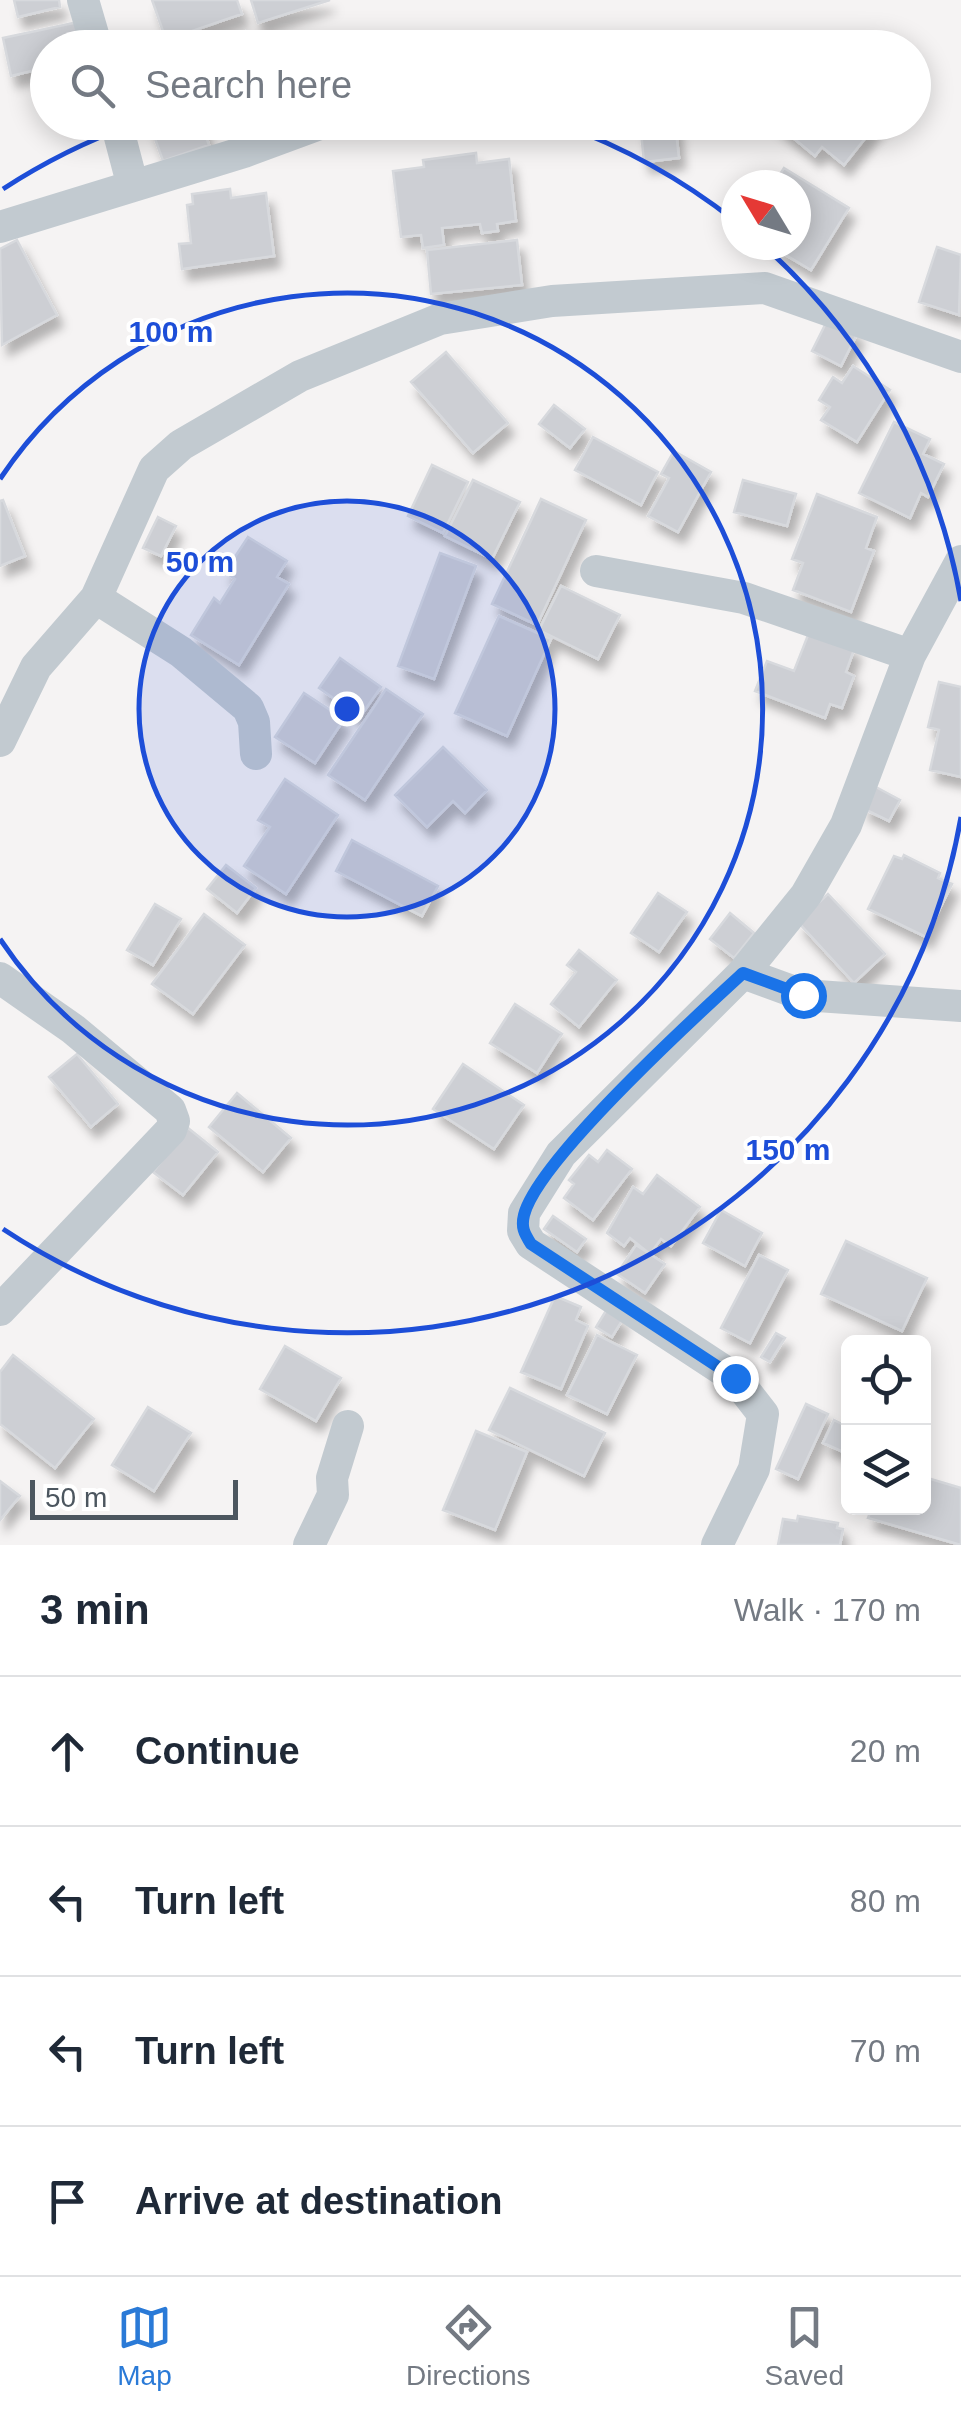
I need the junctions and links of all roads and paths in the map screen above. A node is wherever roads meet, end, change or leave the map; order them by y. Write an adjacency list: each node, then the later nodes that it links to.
1 (84, 0): 2 (street)
2 (92, 30)
3 (121, 140): 5 (street)
4 (277, 140): 5 (street)
5 (132, 183): 6 (street)
6 (0, 227)
7 (961, 358): 10 (street)
8 (961, 562): 11 (street)
9 (596, 571): 11 (street)
10 (96, 598): 12 (street); 13 (street)
11 (910, 655): 14 (street)
12 (1, 737)
13 (256, 754)
14 (743, 973): 16 (street); 20 (street)
15 (0, 978): 17 (street)
16 (961, 1006)
17 (0, 1310)
18 (348, 1426): 19 (street)
19 (308, 1545)
20 (717, 1545)

